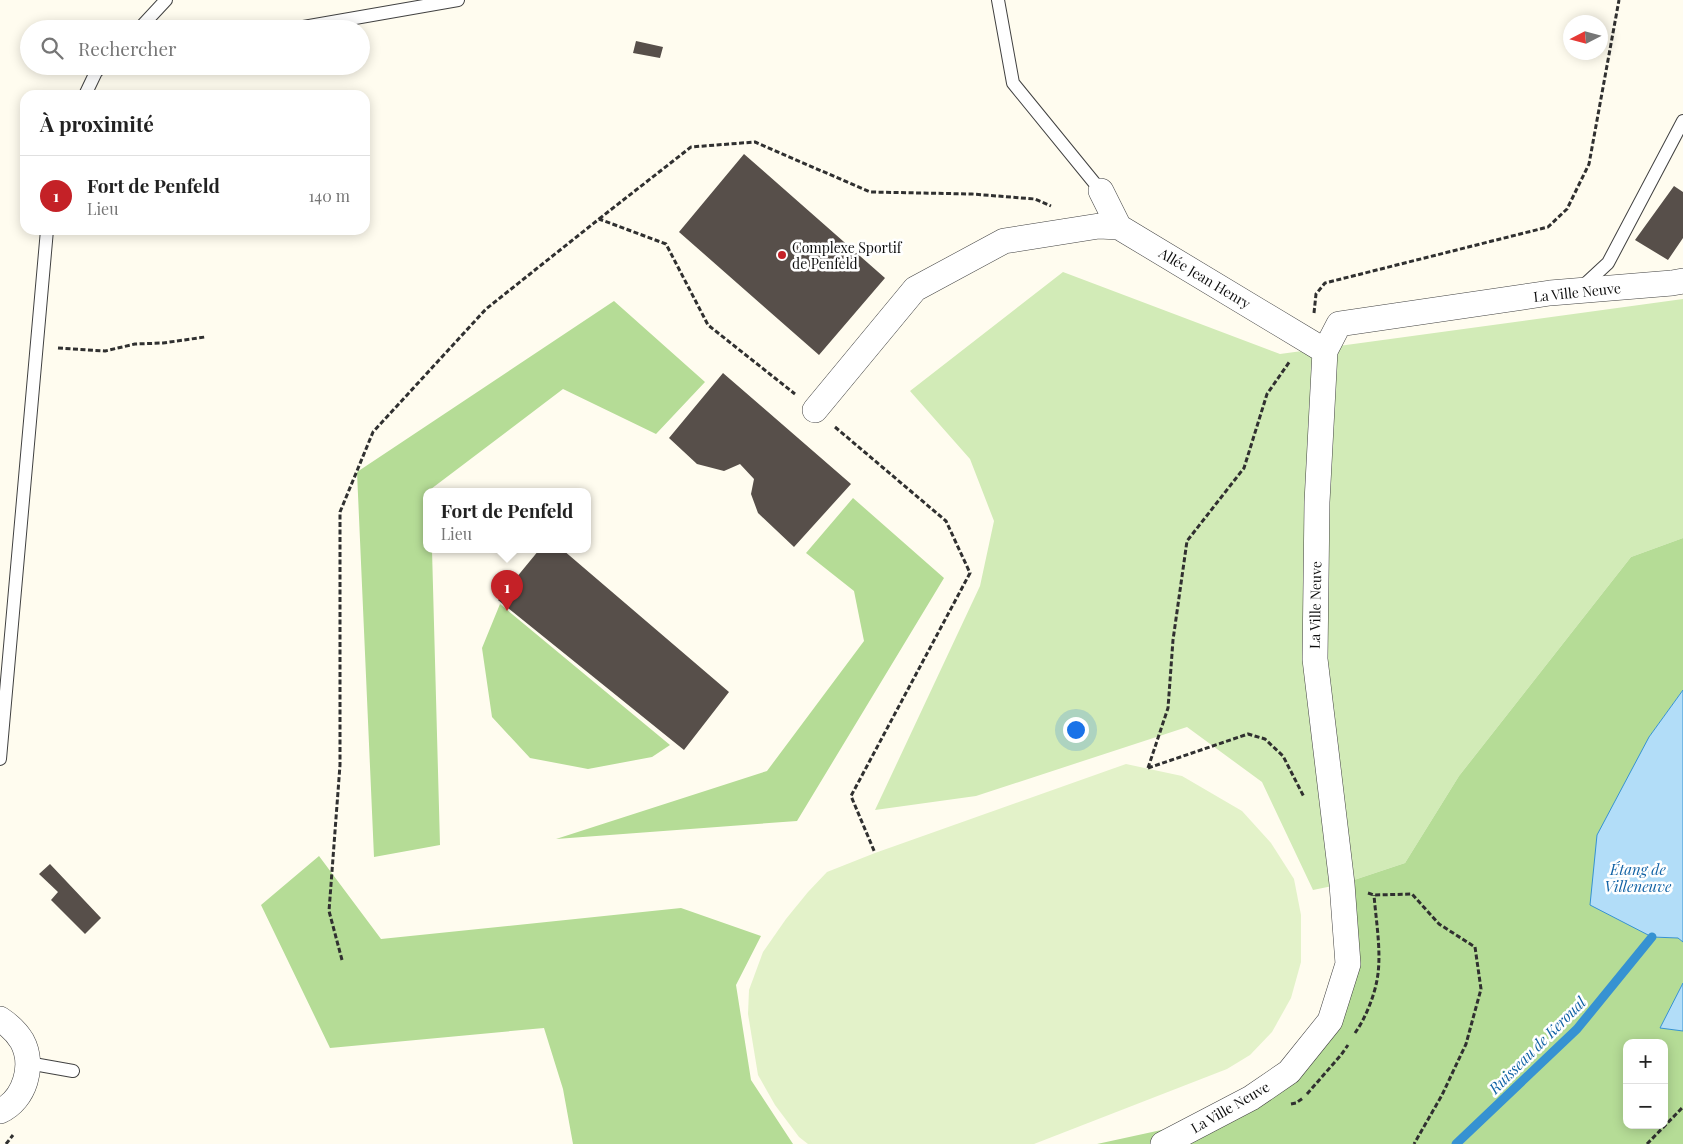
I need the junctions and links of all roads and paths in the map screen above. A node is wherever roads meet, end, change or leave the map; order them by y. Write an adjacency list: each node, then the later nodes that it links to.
1 (166, 0): 5 (lane)
2 (458, 0): 6 (lane)
3 (998, 0): 10 (lane)
4 (1619, 0): 18 (path)
5 (148, 20)
6 (344, 20)
7 (95, 75): 8 (lane)
8 (87, 90)
9 (1683, 121): 16 (lane)
10 (1101, 191): 13 (street)
11 (1054, 207): 12 (path)
12 (599, 219): 20 (path); 24 (path)
13 (1119, 227): 18 (street, Allée Jean Henry); 20 (street)
14 (47, 235): 19 (lane)
15 (1683, 281): 16 (street, La Ville Neuve)
16 (1577, 291): 18 (street, La Ville Neuve)
17 (205, 337): 19 (path)
18 (1315, 344): 22 (path); 30 (street, La Ville Neuve)
19 (36, 347): 21 (lane)
20 (815, 410): 23 (path)
21 (0, 759)
22 (1148, 768)
23 (875, 853)
24 (342, 960)
25 (0, 1019): 26 (street)
26 (28, 1063): 27 (lane); 29 (street)
27 (73, 1071)
28 (1683, 1106): 31 (path)
29 (0, 1111)
30 (1163, 1144)
31 (1647, 1144)

